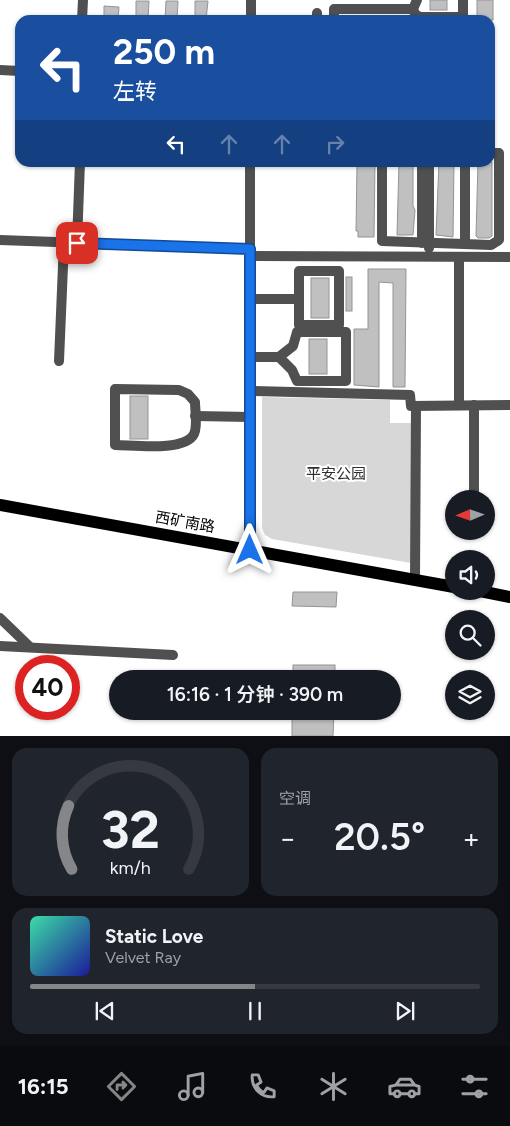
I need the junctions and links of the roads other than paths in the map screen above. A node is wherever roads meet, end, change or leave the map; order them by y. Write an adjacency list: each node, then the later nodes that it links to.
1 (82, 0): 6 (street)
2 (251, 0): 7 (street)
3 (463, 0): 9 (street)
4 (415, 5): 5 (street)
5 (372, 10): 8 (street)
6 (82, 15)
7 (251, 15)
8 (334, 15)
9 (463, 15)
10 (0, 70): 11 (street)
11 (15, 71)
12 (495, 153): 23 (street)
13 (80, 167): 21 (street)
14 (250, 167): 24 (street)
15 (382, 167): 22 (street)
16 (422, 167): 22 (street)
17 (430, 167): 22 (street)
18 (465, 167): 23 (street)
19 (0, 240): 20 (street)
20 (64, 242): 21 (street); 32 (street)
21 (77, 243): 24 (street)
22 (426, 243): 23 (street); 25 (street)
23 (465, 244)
24 (250, 252): 25 (street); 28 (street)
25 (429, 256): 26 (street)
26 (459, 257): 27 (street); 37 (street)
27 (510, 257)
28 (250, 299): 29 (street); 30 (street)
29 (299, 299): 29 (street)
30 (250, 357): 31 (street); 33 (street)
31 (279, 357): 31 (street)
32 (59, 361)
33 (250, 391): 36 (street); 39 (street)
34 (474, 405): 35 (street); 37 (street); 40 (street)
35 (510, 405)
36 (416, 406): 37 (street); 43 (street)
37 (459, 406)
38 (195, 416): 38 (street); 39 (street)
39 (250, 417): 42 (street)
40 (474, 490)
41 (0, 505): 42 (main road, 西矿南路)
42 (250, 550): 43 (main road, 西矿南路)
43 (415, 580): 44 (main road, 西矿南路)
44 (445, 585)
45 (495, 594): 46 (main road)
46 (510, 597)
47 (0, 618): 49 (street)
48 (0, 646): 49 (street)
49 (30, 647): 50 (street)
50 (173, 655)

